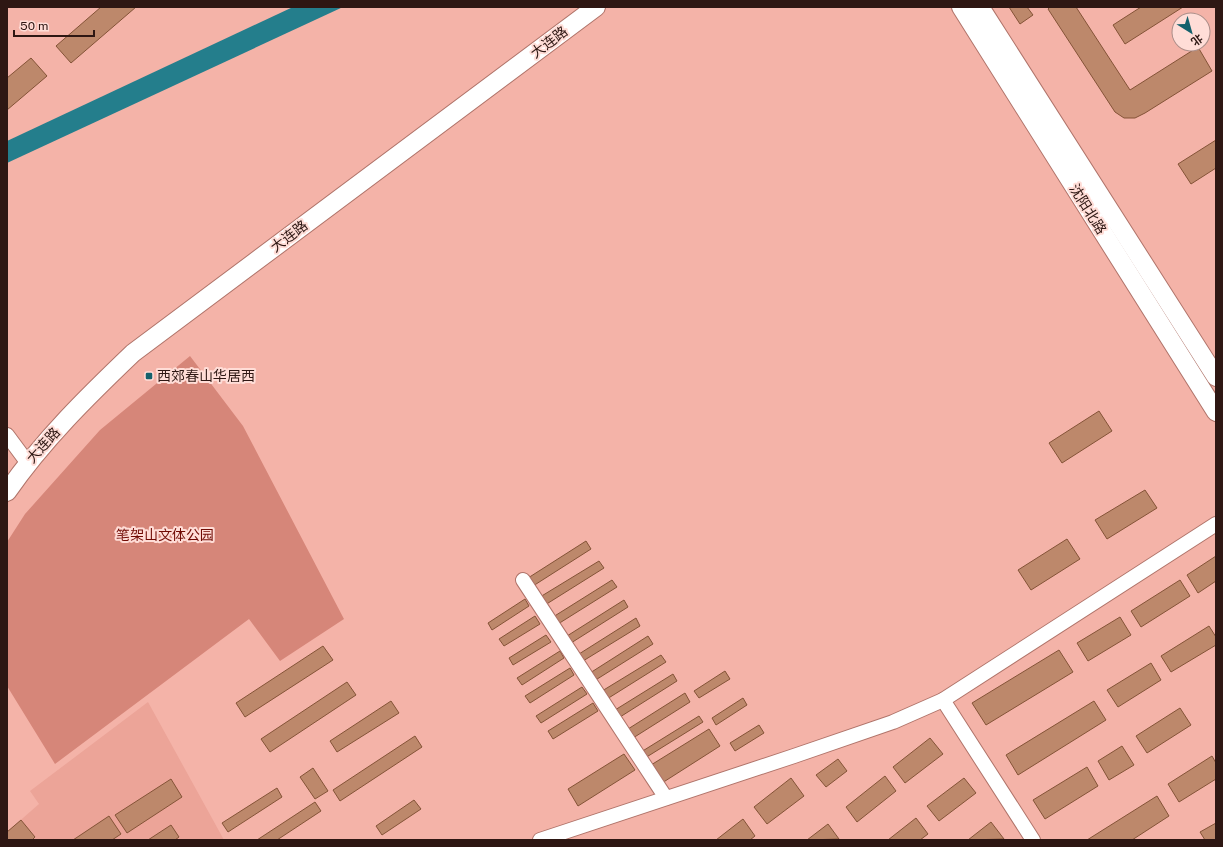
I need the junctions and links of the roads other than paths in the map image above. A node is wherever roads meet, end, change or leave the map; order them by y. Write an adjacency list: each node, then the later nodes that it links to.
1 (596, 7): 7 (main road, 大连路)
2 (961, 7): 5 (main road, 沈阳北路)
3 (980, 7): 4 (main road, 沈阳北路)
4 (1216, 377)
5 (1216, 412)
6 (7, 435): 7 (street)
7 (28, 462): 8 (main road, 大连路)
8 (7, 492)
9 (1216, 524): 11 (street)
10 (523, 580): 12 (street)
11 (943, 700): 12 (street); 14 (street)
12 (666, 798): 13 (street)
13 (540, 840)
14 (1032, 840)

